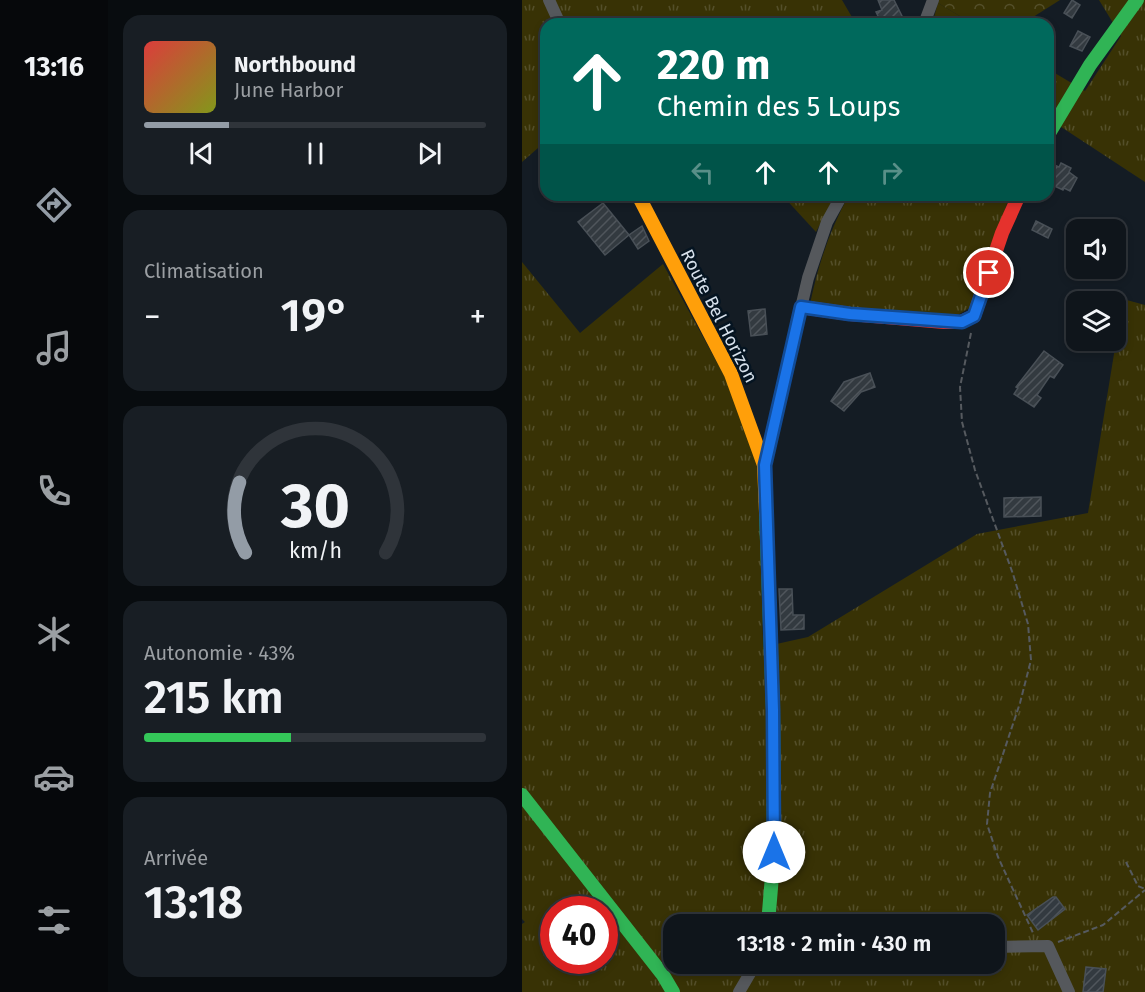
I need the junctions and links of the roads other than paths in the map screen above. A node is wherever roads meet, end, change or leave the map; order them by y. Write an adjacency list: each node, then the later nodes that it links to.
1 (549, 0): 4 (street)
2 (933, 0): 5 (street)
3 (1137, 0): 6 (street)
4 (557, 18)
5 (926, 18)
6 (1054, 125)
7 (641, 201): 11 (street, Route Bel Horizon)
8 (839, 201): 10 (street)
9 (1016, 201): 10 (street)
10 (801, 307): 11 (street)
11 (765, 465): 13 (street, Route Bel Horizon)
12 (522, 795): 16 (street)
13 (769, 914)
14 (1005, 947): 18 (street)
15 (750, 974): 17 (street)
16 (673, 992)
17 (739, 992)
18 (1069, 992)

